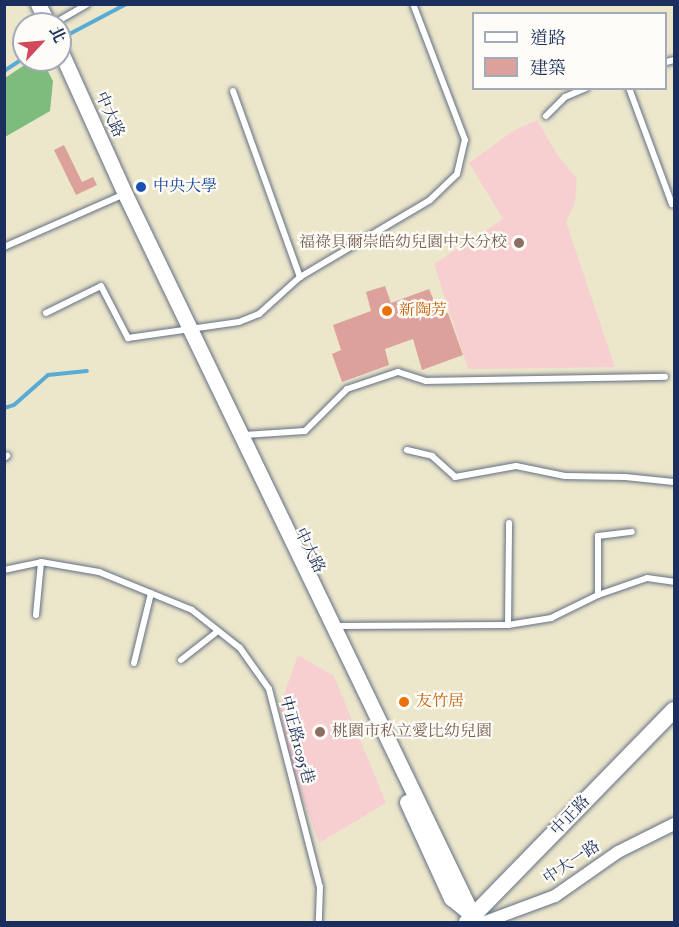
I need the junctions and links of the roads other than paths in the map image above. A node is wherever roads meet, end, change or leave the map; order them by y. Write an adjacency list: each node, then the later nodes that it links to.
1 (87, 4): 3 (lane)
2 (413, 4): 12 (lane)
3 (72, 13)
4 (70, 72): 9 (street, 中大路)
5 (581, 90): 8 (lane)
6 (630, 90): 10 (lane)
7 (233, 91): 12 (lane)
8 (546, 117)
9 (125, 194): 11 (lane); 14 (street, 中大路)
10 (672, 204)
11 (4, 247)
12 (300, 277): 14 (lane)
13 (46, 313): 14 (lane)
14 (188, 330): 16 (street, 中大路)
15 (665, 376): 16 (lane)
16 (239, 436): 28 (street, 中大路)
17 (406, 450): 18 (lane)
18 (675, 483)
19 (509, 523): 27 (lane)
20 (632, 532): 25 (lane)
21 (41, 562): 22 (lane, 中正路1095巷); 24 (lane, 中正路1095巷); 26 (lane)
22 (4, 570)
23 (675, 582): 25 (lane)
24 (151, 594): 29 (lane, 中正路1095巷); 31 (lane)
25 (598, 595): 27 (lane)
26 (36, 615)
27 (508, 625): 28 (lane)
28 (330, 627): 34 (street, 中大路)
29 (218, 631): 30 (lane); 35 (lane, 中正路1095巷)
30 (181, 660)
31 (134, 663)
32 (675, 710): 34 (main road, 中正路)
33 (675, 824): 34 (street, 中大一路)
34 (476, 921)
35 (319, 922)

